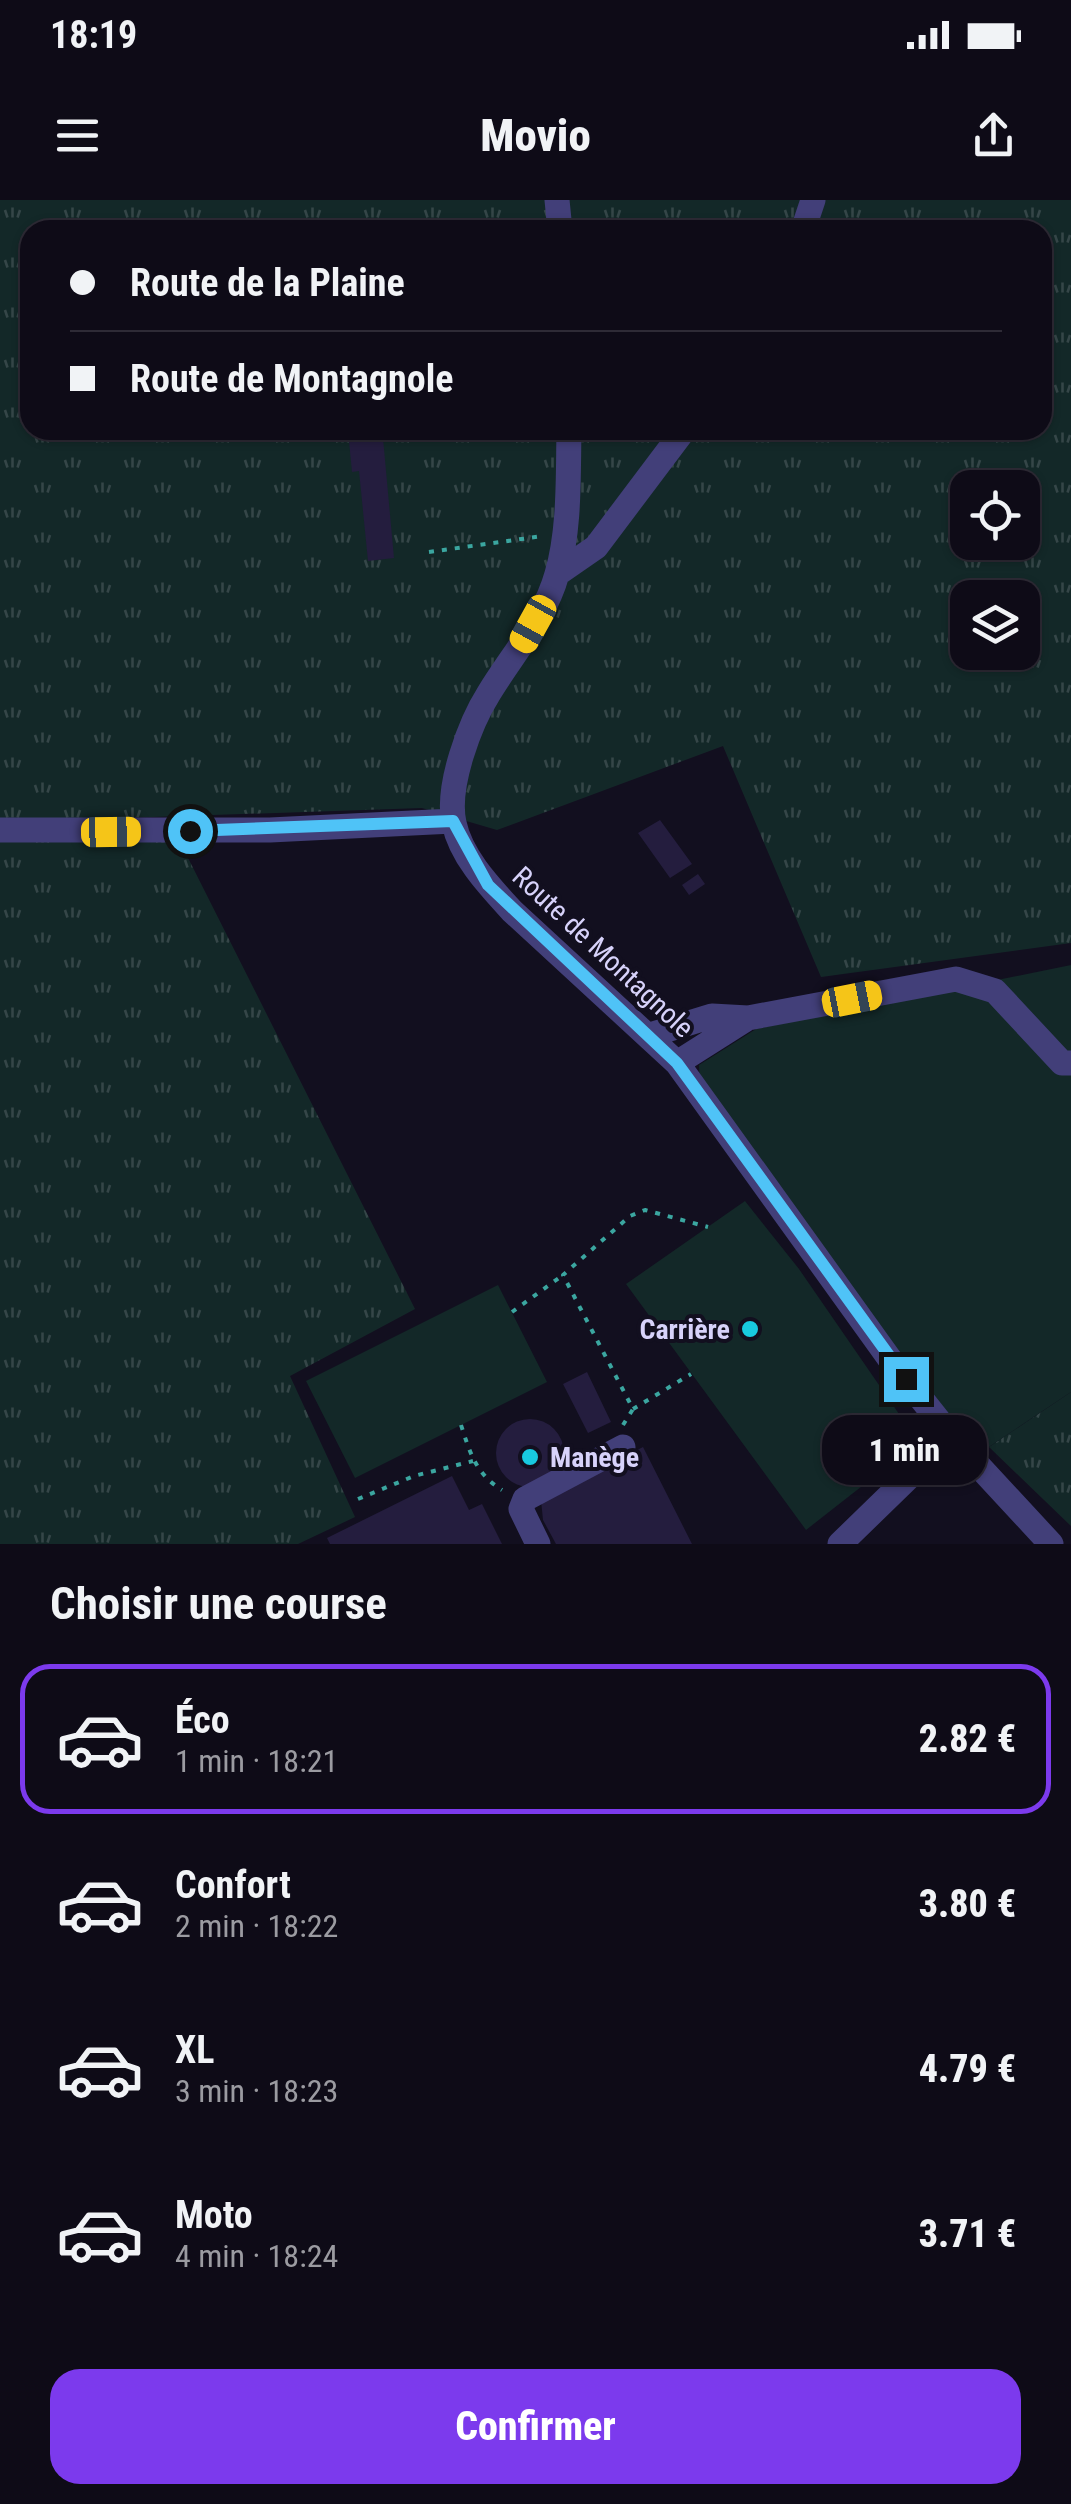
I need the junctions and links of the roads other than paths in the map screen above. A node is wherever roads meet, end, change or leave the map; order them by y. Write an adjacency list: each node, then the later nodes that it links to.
1 (568, 440): 3 (street)
2 (676, 440): 3 (street)
3 (558, 574): 4 (street)
4 (453, 821): 5 (street); 7 (street, Route de Montagnole)
5 (0, 830)
6 (748, 1018): 7 (street); 8 (street); 9 (street)
7 (650, 1034): 8 (street, Route de Montagnole)
8 (677, 1063): 10 (street, Route de Montagnole)
9 (1071, 1063)
10 (951, 1436): 13 (street); 14 (street, Route de Montagnole)
11 (623, 1448): 12 (street)
12 (538, 1544)
13 (840, 1544)
14 (1052, 1544)

